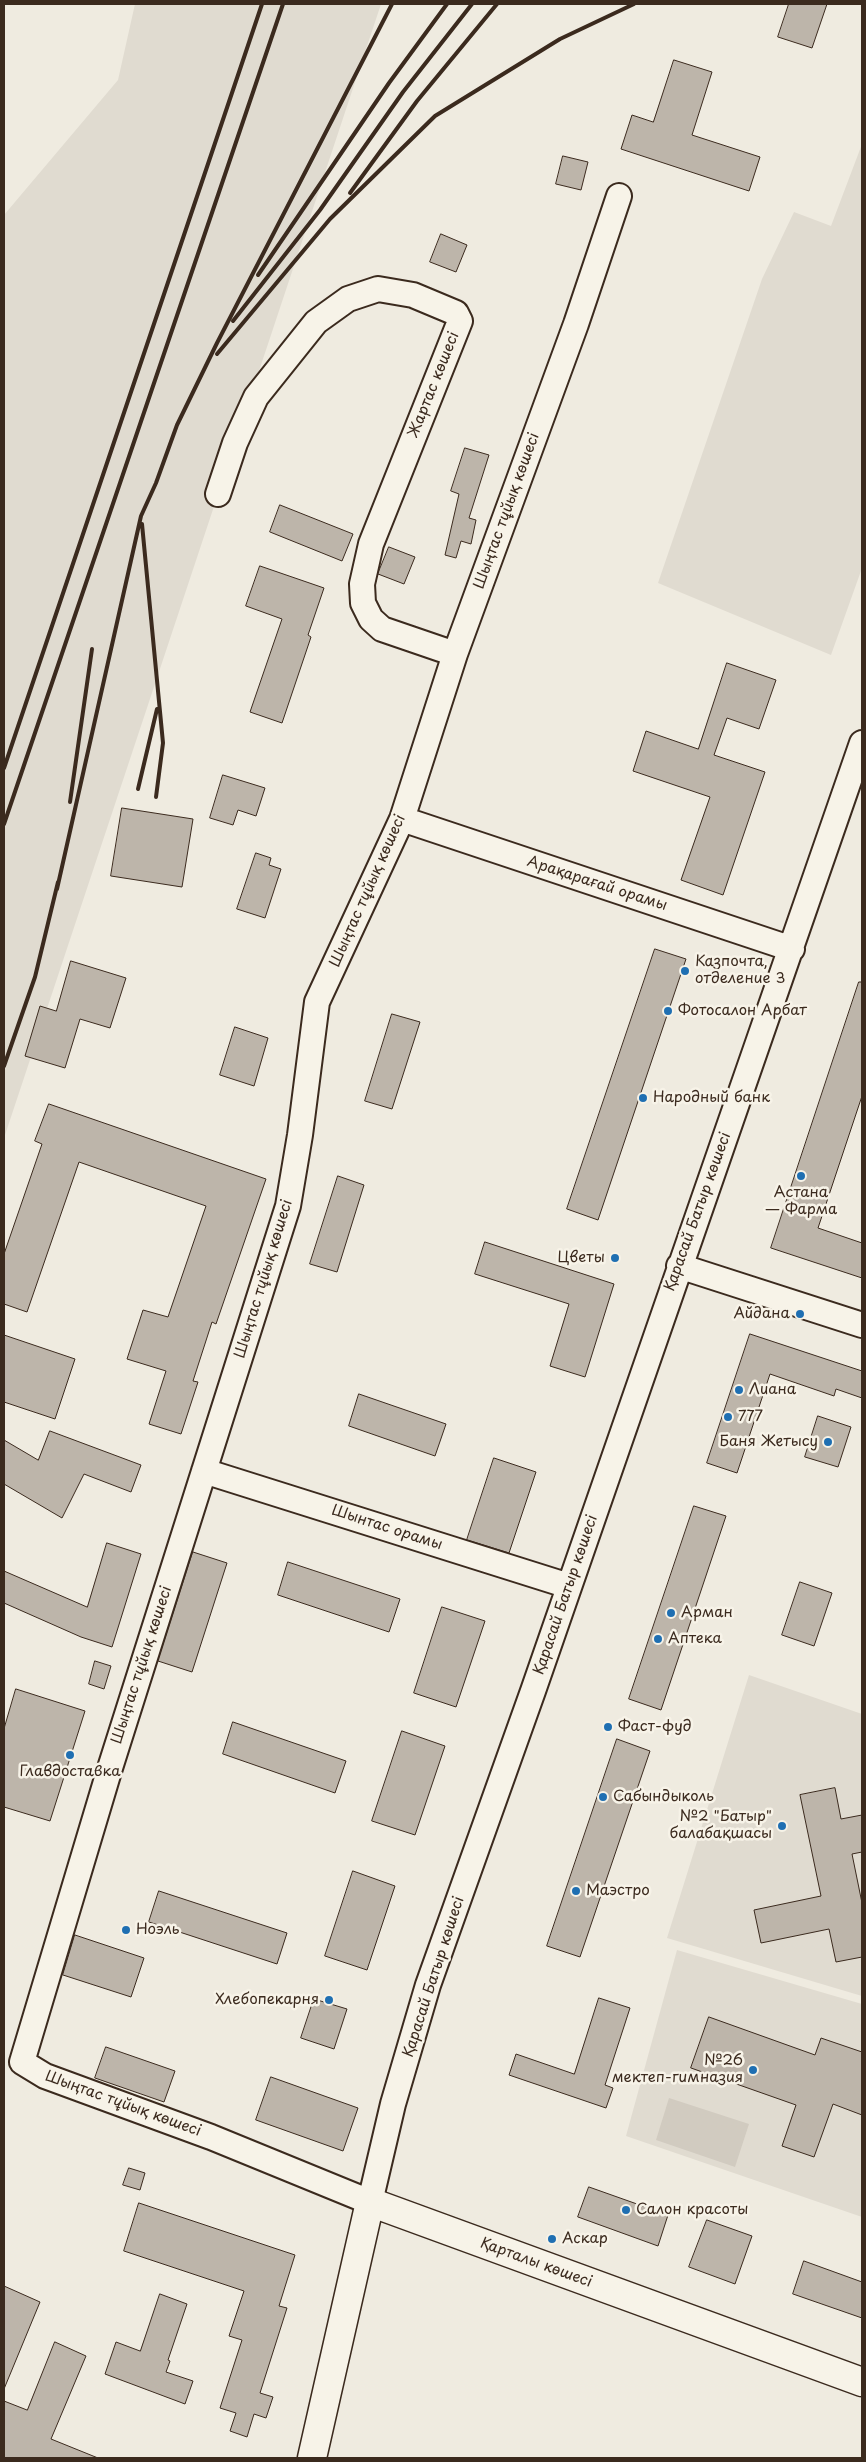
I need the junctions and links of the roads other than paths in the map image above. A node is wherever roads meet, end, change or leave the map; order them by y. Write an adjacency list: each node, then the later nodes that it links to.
1 (619, 196): 3 (street, Шыңтас тұйық көшесі)
2 (218, 494): 3 (street, Жартас көшесі)
3 (455, 654): 5 (street, Шыңтас тұйық көшесі)
4 (862, 744): 6 (street, Қарасай Батыр көшесі)
5 (402, 819): 6 (street, Арақарағай орамы); 9 (street, Шыңтас тұйық көшесі)
6 (792, 948): 7 (street, Қарасай Батыр көшесі)
7 (679, 1266): 8 (street); 10 (street, Қарасай Батыр көшесі)
8 (862, 1325)
9 (204, 1470): 10 (street, Шынтас орамы); 11 (street, Шыңтас тұйық көшесі)
10 (569, 1586): 12 (street, Қарасай Батыр көшесі)
11 (211, 2137): 12 (street, Қарталы көшесі)
12 (370, 2202): 13 (main road, Қарталы көшесі); 14 (main road, Қарасай Батыр көшесі)
13 (862, 2382)
14 (312, 2458)

